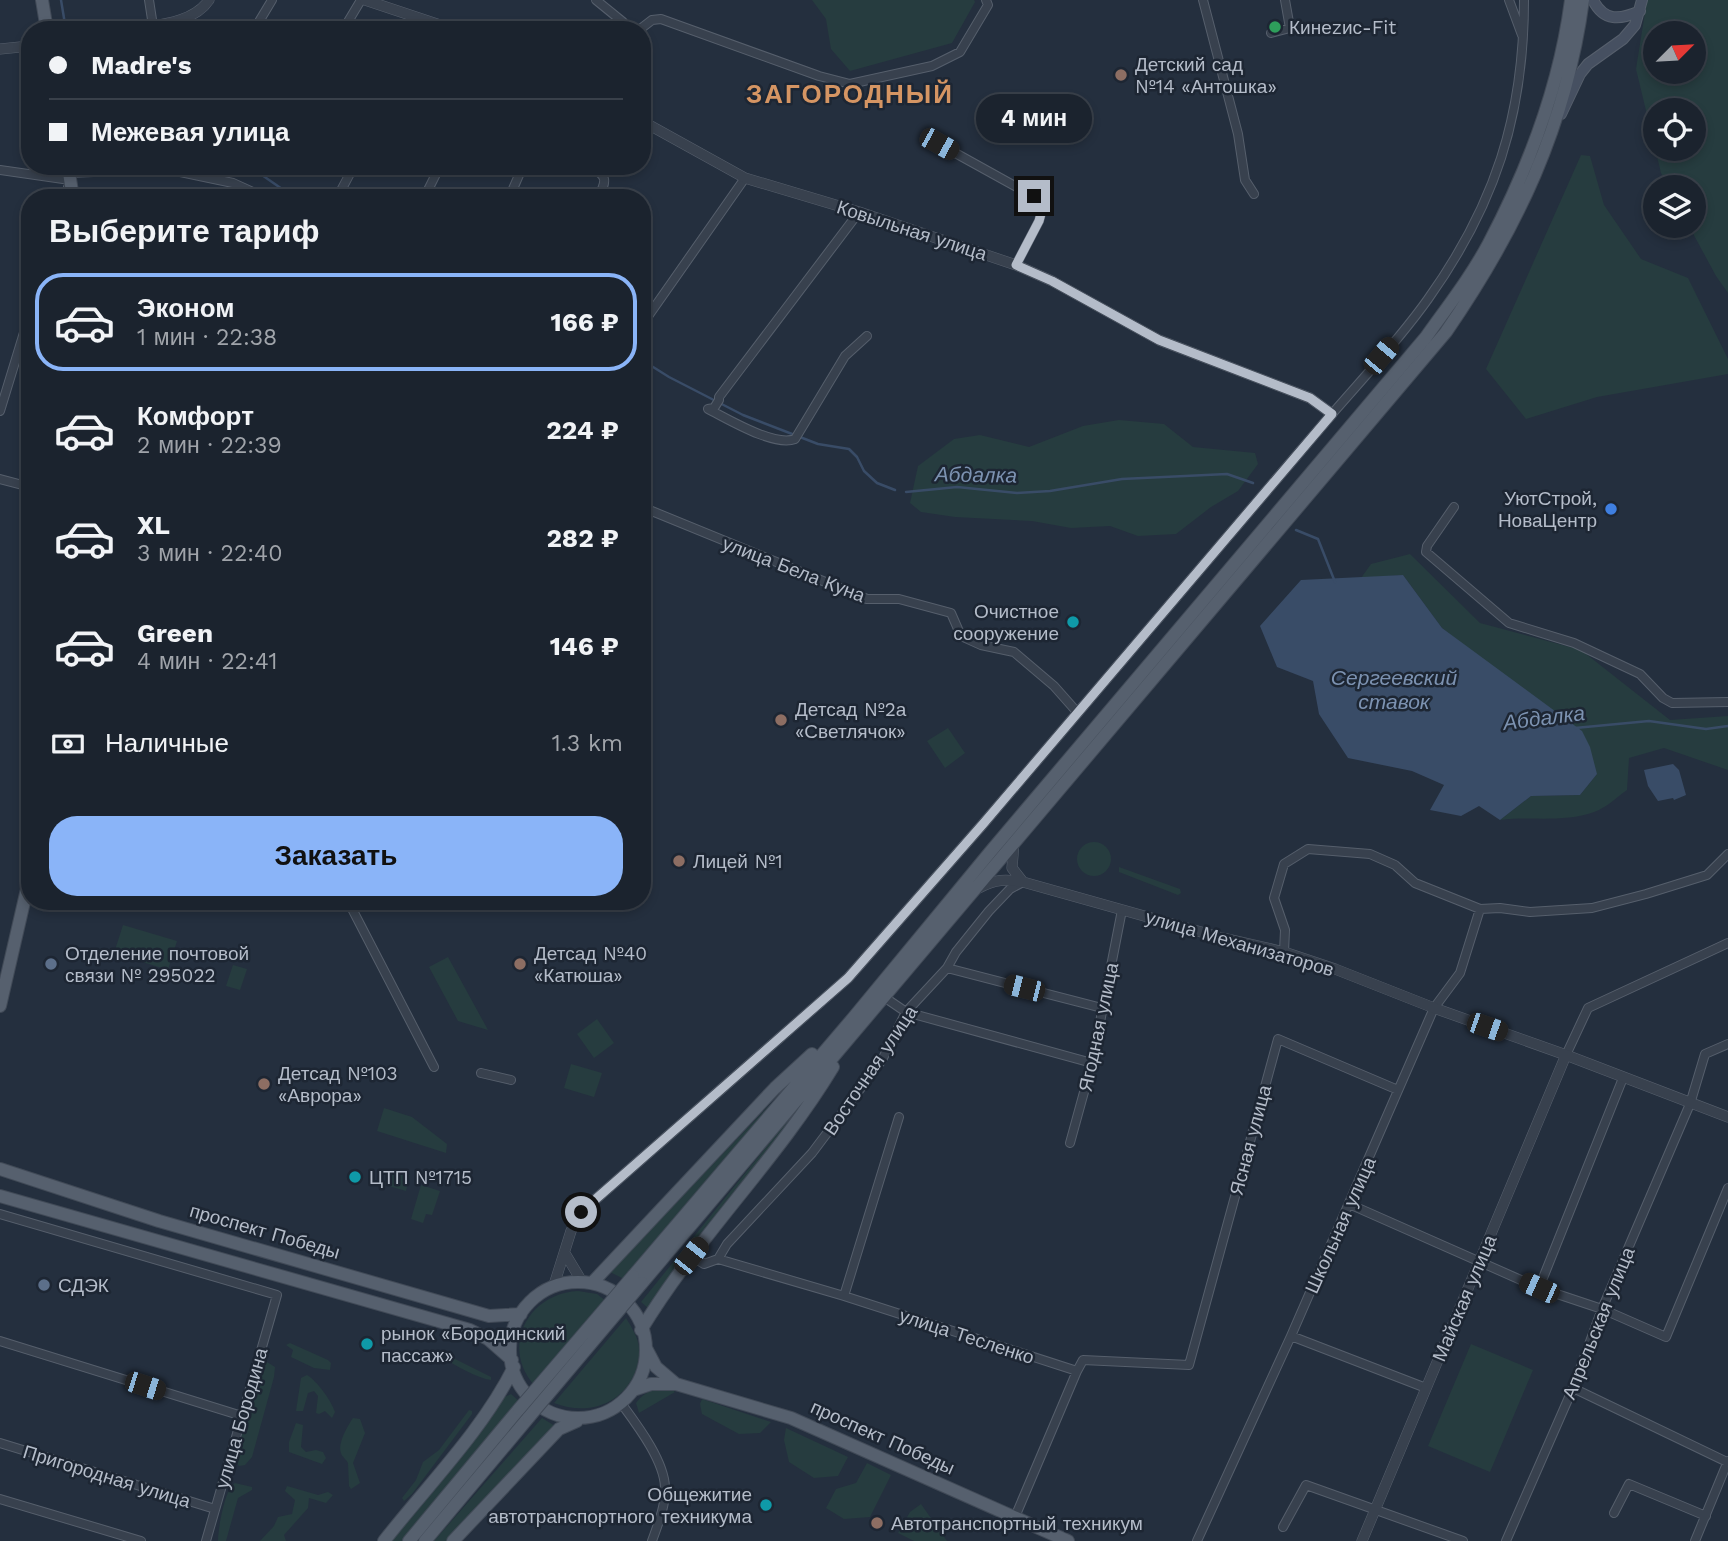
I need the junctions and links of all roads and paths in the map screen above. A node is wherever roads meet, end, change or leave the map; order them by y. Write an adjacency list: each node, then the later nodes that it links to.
1 (42, 0): 16 (main road)
2 (149, 0): 17 (street)
3 (209, 0): 18 (street)
4 (272, 0): 19 (street)
5 (363, 0): 20 (street); 21 (street)
6 (596, 0): 22 (street)
7 (986, 0): 23 (street)
8 (1202, 0): 36 (street)
9 (1285, 0): 24 (street)
10 (1509, 0): 25 (street)
11 (1524, 0): 25 (street)
12 (1571, 0): 66 (main road)
13 (1583, 0): 29 (main road)
14 (1593, 0): 15 (main road)
15 (1641, 5): 29 (main road)
16 (46, 21)
17 (152, 21)
18 (174, 21)
19 (259, 21)
20 (349, 21)
21 (417, 21)
22 (622, 21)
23 (651, 21)
24 (1270, 33)
25 (1524, 41): 43 (street)
26 (21, 47): 27 (street)
27 (0, 50)
28 (651, 126): 34 (street, Ковыльная улица)
29 (1548, 140): 50 (main road)
30 (939, 144): 38 (street)
31 (0, 170): 32 (street)
32 (21, 171)
33 (193, 175): 35 (street)
34 (745, 178): 37 (street, Ковыльная улица); 39 (street)
35 (245, 189)
36 (1254, 194)
37 (859, 212): 38 (street, Ковыльная улица); 40 (street)
38 (1016, 265): 43 (street, Ковыльная улица)
39 (651, 313)
40 (867, 336)
41 (21, 342): 42 (street)
42 (0, 411)
43 (1332, 414): 49 (street)
44 (0, 479): 45 (street)
45 (21, 484)
46 (1454, 507): 48 (street)
47 (651, 511): 49 (street, улица Бела Куна)
48 (1728, 702)
49 (1077, 712): 87 (street)
50 (1014, 842): 52 (street); 53 (main road)
51 (1728, 854): 54 (street)
52 (1023, 882): 53 (street, улица Механизаторов); 57 (street, улица Механизаторов); 60 (street, Восточная улица)
53 (973, 890): 61 (main road)
54 (1480, 909): 59 (street); 64 (street, Школьная улица)
55 (22, 910): 62 (main road)
56 (353, 910): 71 (street)
57 (1122, 910): 59 (street, улица Механизаторов); 63 (street, Ягодная улица)
58 (1728, 943): 69 (street)
59 (1284, 952): 64 (street, улица Механизаторов)
60 (947, 968): 63 (street); 65 (street, Восточная улица)
61 (884, 997): 65 (street); 67 (main road)
62 (0, 1006)
63 (1102, 1008): 70 (street, Ягодная улица)
64 (1434, 1008): 69 (street, улица Механизаторов); 75 (street, Школьная улица)
65 (906, 1012): 70 (street); 89 (street, Восточная улица)
66 (854, 1017): 91 (main road); 92 (main road)
67 (852, 1036): 88 (main road); 91 (main road)
68 (1728, 1044): 76 (street, Апрельская улица)
69 (1566, 1055): 73 (street, улица Механизаторов); 90 (street, Майская улица)
70 (1092, 1063): 79 (street, Ягодная улица)
71 (434, 1068)
72 (481, 1073): 74 (street)
73 (1623, 1078): 76 (street, улица Механизаторов); 94 (street)
74 (511, 1080)
75 (1398, 1090): 83 (street, Школьная улица); 103 (street, Ясная улица)
76 (1690, 1104): 78 (street, улица Механизаторов); 96 (street, Апрельская улица)
77 (899, 1117): 95 (street)
78 (1728, 1117)
79 (1070, 1143)
80 (0, 1169): 97 (main road, проспект Победы)
81 (1728, 1188): 96 (street)
82 (0, 1196): 85 (main road, проспект Победы)
83 (1349, 1204): 90 (street); 99 (street, Школьная улица)
84 (0, 1214): 86 (street)
85 (111, 1228): 86 (street); 102 (main road, проспект Победы)
86 (107, 1246): 110 (street, улица Бородина)
87 (566, 1255): 92 (street); 93 (street)
88 (691, 1256): 89 (street, улица Тесленко); 98 (main road)
89 (718, 1259): 95 (street, улица Тесленко)
90 (1479, 1261): 94 (street); 105 (street, Майская улица)
91 (637, 1280): 109 (main road, bridge)
92 (587, 1282): 93 (main road); 98 (main road)
93 (554, 1285): 97 (main road)
94 (1539, 1288): 96 (street)
95 (844, 1296): 103 (street, улица Тесленко)
96 (1602, 1309): 106 (street, Апрельская улица)
97 (521, 1314): 102 (main road)
98 (641, 1330): 101 (main road)
99 (1291, 1336): 105 (street); 129 (street, Школьная улица)
100 (0, 1341): 110 (street)
101 (645, 1348): 104 (main road, проспект Победы); 107 (main road)
102 (513, 1364): 111 (main road); 124 (main road)
103 (1077, 1371): 119 (street)
104 (677, 1384): 107 (main road, проспект Победы); 119 (main road, проспект Победы)
105 (1426, 1388): 116 (street, Майская улица)
106 (1573, 1388): 113 (street); 132 (street, Апрельская улица)
107 (633, 1390): 108 (main road)
108 (621, 1403): 111 (main road); 128 (street)
109 (524, 1413): 125 (main road); 126 (main road)
110 (242, 1416): 115 (street, улица Бородина)
111 (582, 1419): 127 (main road)
112 (0, 1443): 115 (street, Пригородная улица)
113 (1728, 1462): 118 (street)
114 (0, 1499): 122 (street)
115 (215, 1509): 123 (street, улица Бородина)
116 (1375, 1510): 120 (street); 130 (street, Майская улица); 131 (street)
117 (1614, 1513): 118 (street)
118 (1706, 1516): 133 (street)
119 (1015, 1517): 121 (main road, проспект Победы)
120 (1283, 1527)
121 (1058, 1539)
122 (141, 1541)
123 (206, 1541)
124 (384, 1541)
125 (409, 1541)
126 (425, 1541)
127 (453, 1541)
128 (652, 1541)
129 (1197, 1541)
130 (1362, 1541)
131 (1463, 1541)
132 (1506, 1541)
133 (1695, 1541)

